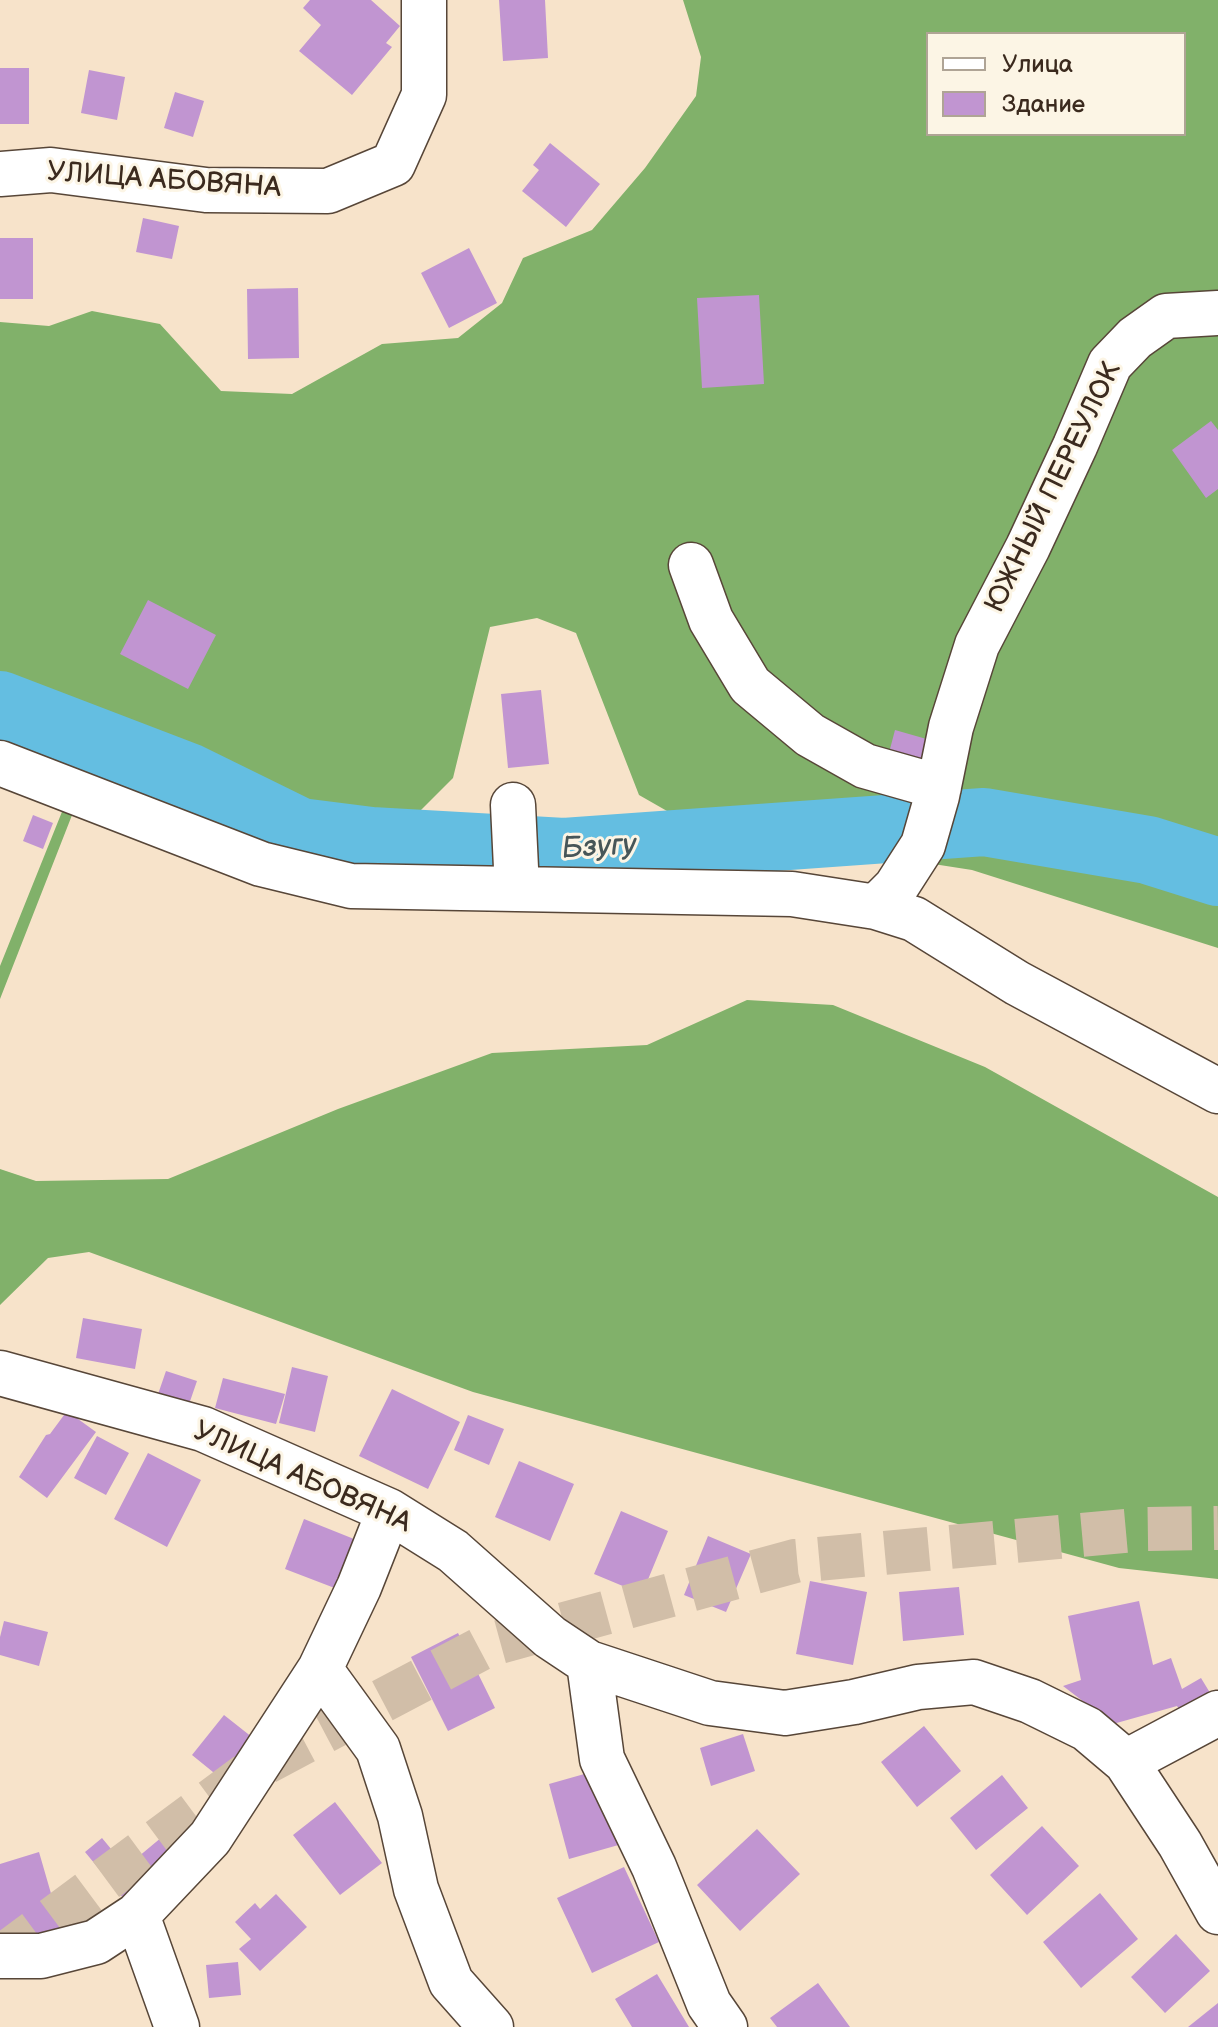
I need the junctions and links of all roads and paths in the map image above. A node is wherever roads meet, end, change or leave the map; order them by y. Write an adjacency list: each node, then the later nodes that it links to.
1 (424, 0): 2 (street, УЛИЦА АБОВЯНА)
2 (0, 174)
3 (1218, 313): 6 (street, ЮЖНЫЙ ПЕРЕУЛОК)
4 (691, 565): 6 (street)
5 (0, 763): 8 (street)
6 (938, 791): 9 (street, ЮЖНЫЙ ПЕРЕУЛОК)
7 (514, 815): 8 (street)
8 (517, 880): 9 (street)
9 (876, 907): 10 (street)
10 (1218, 1091)
11 (0, 1373): 12 (street, УЛИЦА АБОВЯНА)
12 (389, 1511): 13 (street, УЛИЦА АБОВЯНА); 14 (street)
13 (589, 1663): 16 (street, УЛИЦА АБОВЯНА); 22 (street)
14 (320, 1669): 18 (street); 21 (street)
15 (1218, 1713): 16 (street)
16 (1126, 1762): 17 (street, УЛИЦА АБОВЯНА)
17 (1218, 1912)
18 (137, 1915): 19 (street); 20 (street)
19 (0, 1956)
20 (177, 2027)
21 (491, 2027)
22 (725, 2027)

